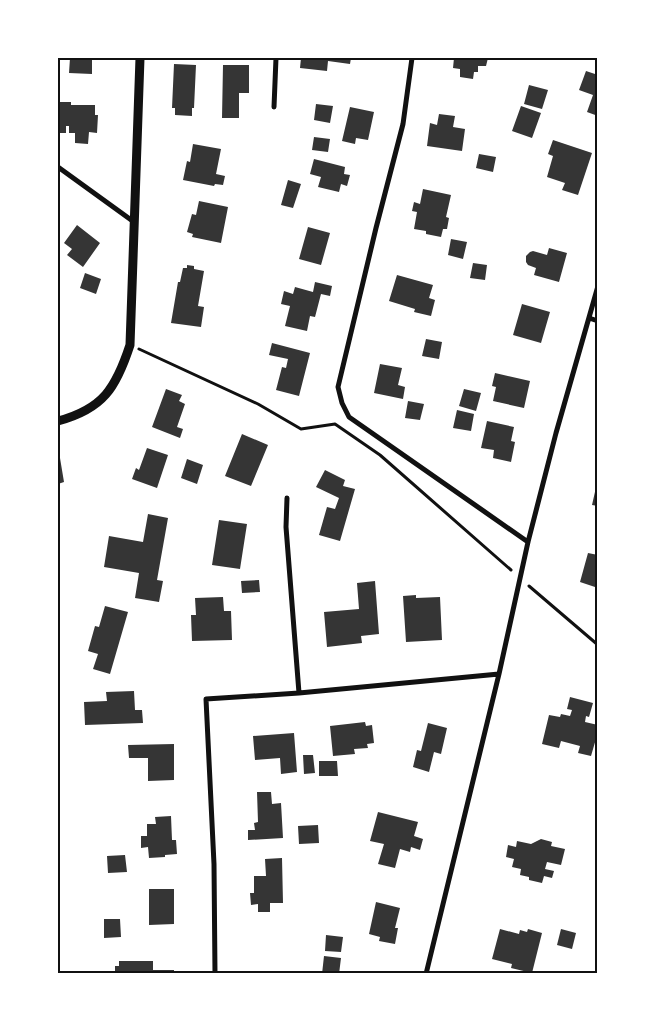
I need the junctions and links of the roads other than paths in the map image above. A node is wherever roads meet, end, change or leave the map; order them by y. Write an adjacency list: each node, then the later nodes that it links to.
1 (140, 58): 6 (street)
2 (276, 58): 4 (street)
3 (412, 58): 12 (street)
4 (274, 107)
5 (58, 168): 6 (street)
6 (134, 222): 10 (street)
7 (598, 286): 8 (street)
8 (588, 318): 9 (street); 12 (street)
9 (598, 321)
10 (58, 421)
11 (287, 498): 14 (street)
12 (528, 542): 13 (street)
13 (499, 674): 14 (street); 16 (street)
14 (299, 693): 15 (street)
15 (214, 974)
16 (426, 974)

